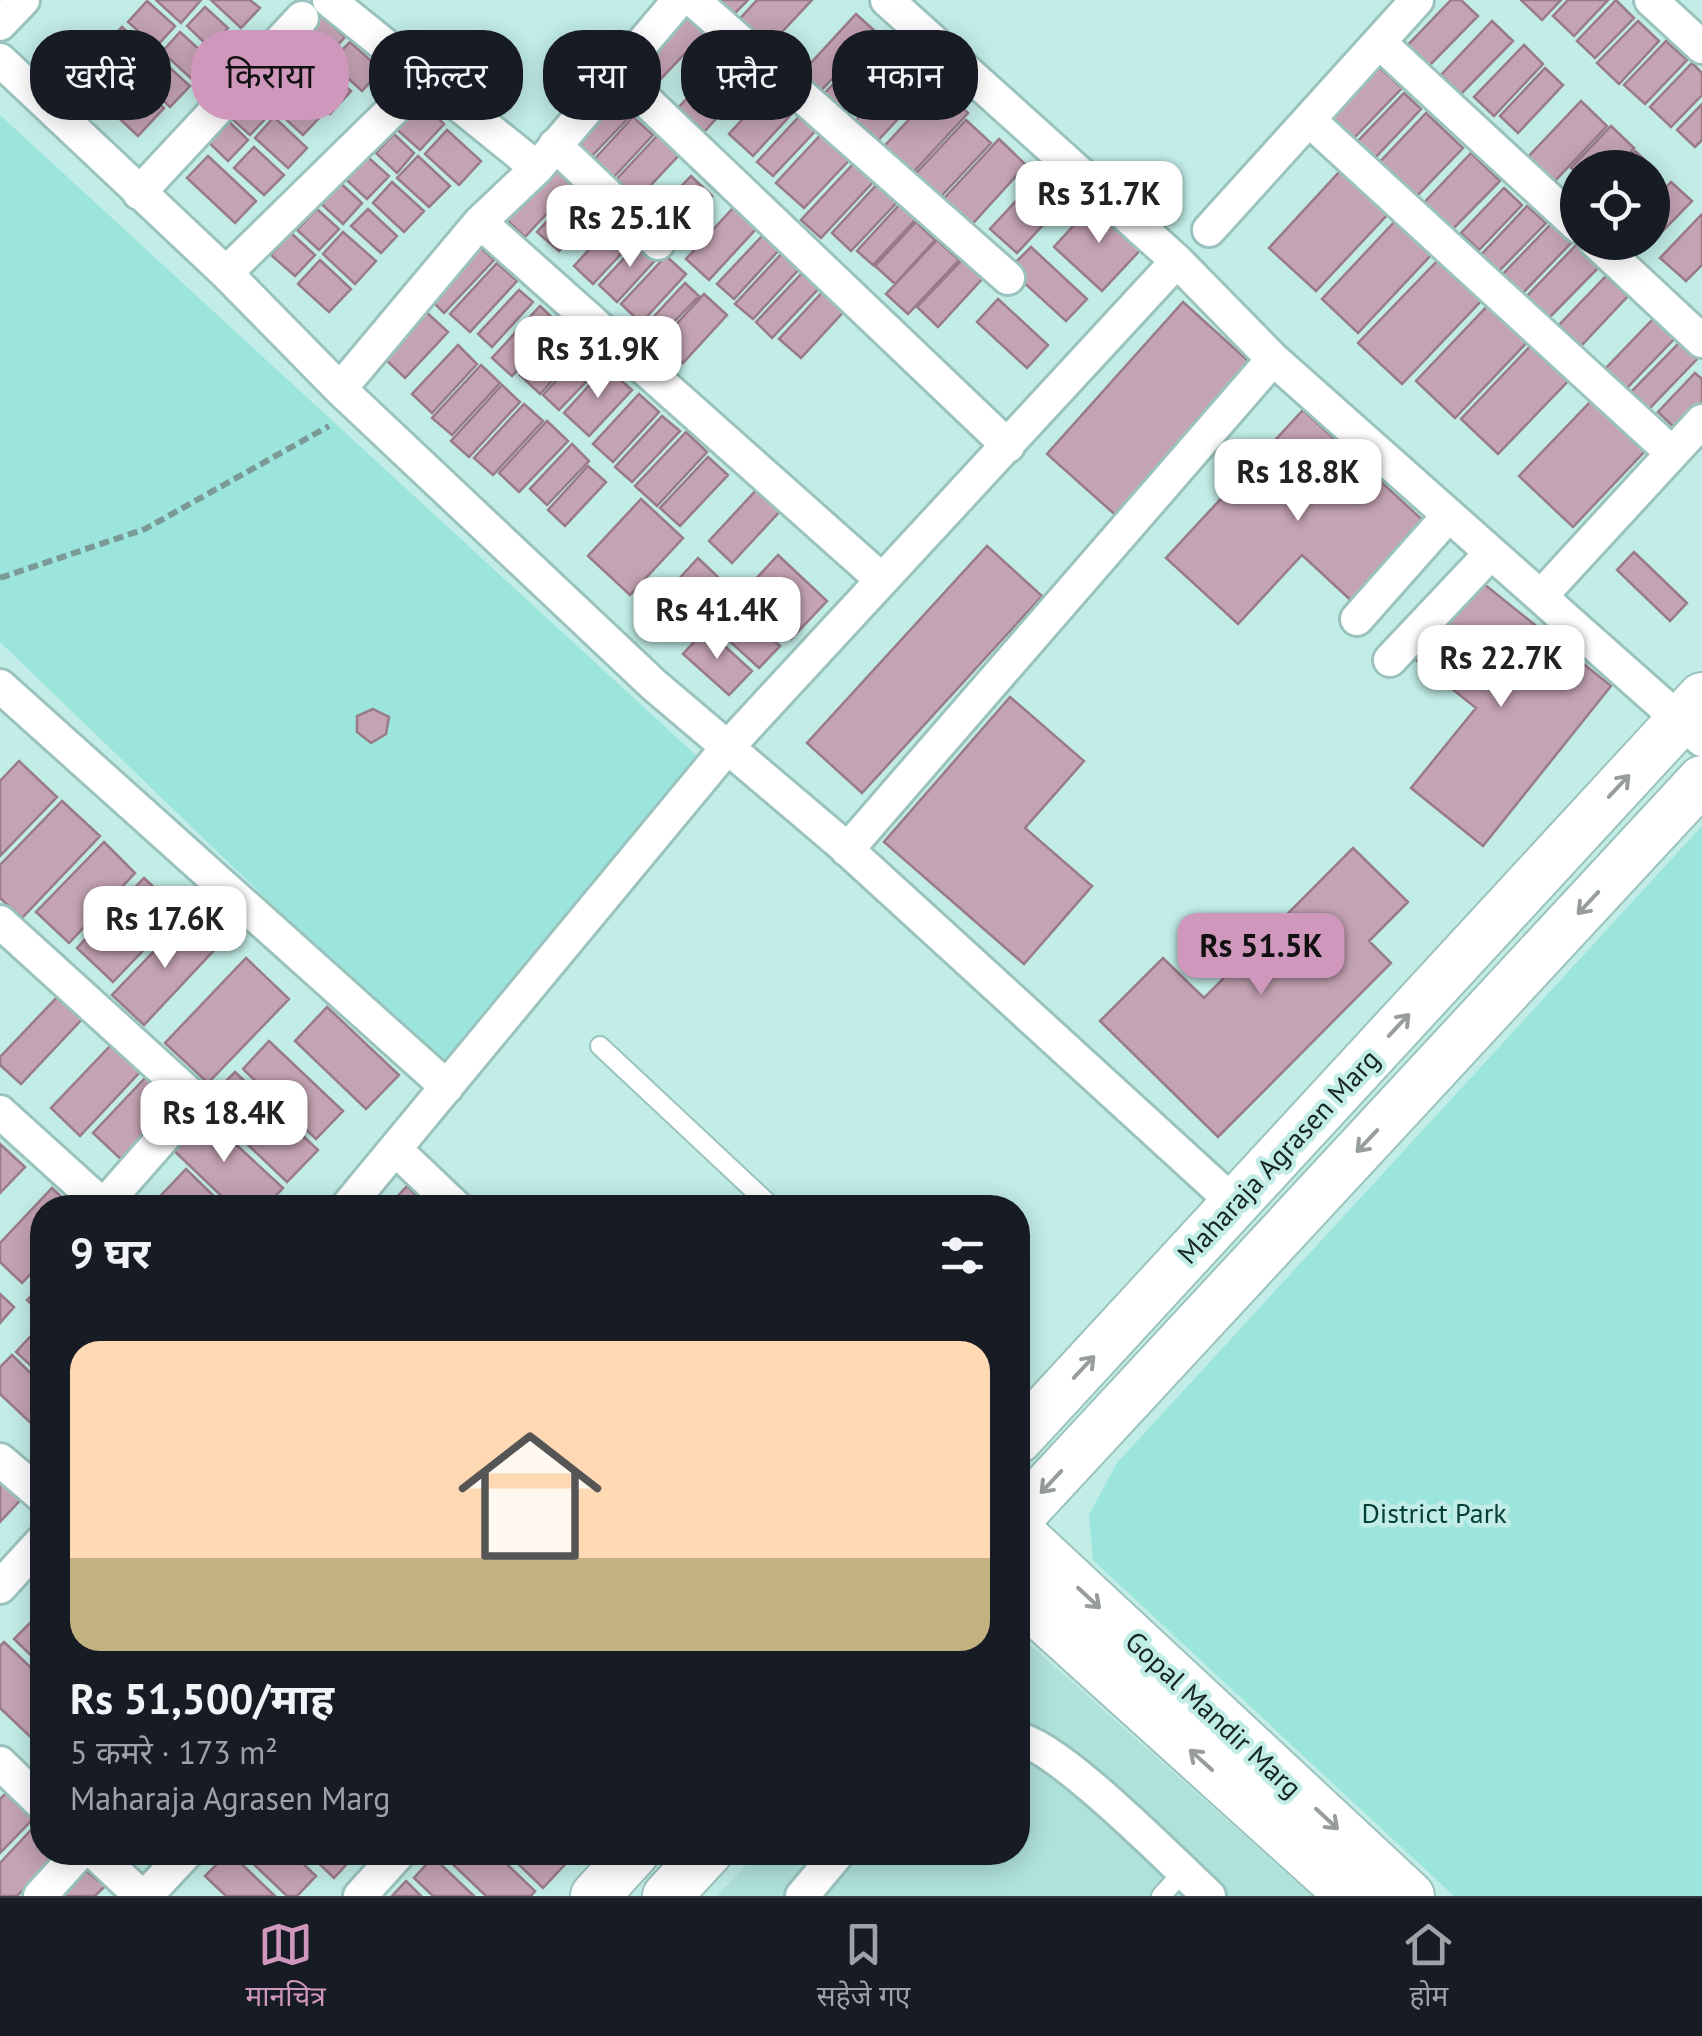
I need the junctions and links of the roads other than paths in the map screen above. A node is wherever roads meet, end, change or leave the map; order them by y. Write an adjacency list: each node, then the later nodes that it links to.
1 (23, 0): 8 (street)
2 (679, 0): 9 (street)
3 (692, 0): 27 (street)
4 (887, 0): 24 (street)
5 (1417, 0): 10 (street)
6 (1651, 0): 12 (street)
7 (316, 9): 11 (street); 20 (street)
8 (0, 24)
9 (653, 30)
10 (1379, 42): 18 (street); 21 (street)
11 (369, 43)
12 (1702, 47)
13 (0, 60): 20 (street)
14 (661, 115): 32 (street)
15 (382, 120): 26 (street)
16 (489, 120): 19 (street)
17 (576, 120): 19 (street)
18 (1309, 120): 24 (street); 33 (street)
19 (546, 157): 22 (street); 23 (street)
20 (139, 193): 26 (street)
21 (1560, 209)
22 (480, 222): 30 (street); 36 (street)
23 (658, 243)
24 (1193, 246): 29 (street); 32 (street)
25 (1615, 260): 28 (street)
26 (226, 272): 30 (street)
27 (1008, 278)
28 (1702, 341)
29 (1273, 360): 34 (street); 44 (street)
30 (351, 398): 42 (street)
31 (1702, 421): 33 (street)
32 (1008, 446): 36 (street)
33 (1672, 453): 37 (street)
34 (1449, 514): 35 (street); 38 (street)
35 (1492, 553): 37 (street); 39 (street)
36 (882, 580): 42 (street)
37 (1540, 596): 41 (street)
38 (1357, 619)
39 (1390, 660)
40 (0, 686): 47 (street)
41 (1695, 719): 55 (street, Maharaja Agrasen Marg, one-way to 41)
42 (726, 749): 44 (street); 47 (street)
43 (1702, 780): 59 (street, Maharaja Agrasen Marg, one-way to 59)
44 (847, 850): 55 (street)
45 (0, 922): 51 (street)
46 (600, 1046): 54 (lane)
47 (447, 1087): 49 (street)
48 (0, 1112): 50 (street)
49 (395, 1149): 52 (street); 53 (street)
50 (93, 1195)
51 (114, 1195)
52 (357, 1195)
53 (443, 1195)
54 (759, 1195)
55 (1234, 1203): 56 (street, Maharaja Agrasen Marg, one-way to 55)
56 (1030, 1424)
57 (0, 1460): 58 (street)
58 (30, 1486)
59 (1030, 1505)
60 (1030, 1542): 83 (street, Gopal Mandir Marg, one-way to 83)
61 (30, 1554): 62 (street)
62 (0, 1588)
63 (1030, 1606): 82 (street, Gopal Mandir Marg, one-way to 63)
64 (1030, 1742): 74 (street)
65 (0, 1763): 66 (street)
66 (30, 1792)
67 (68, 1865): 75 (street)
68 (109, 1865): 76 (street)
69 (175, 1865): 76 (street)
70 (388, 1865): 77 (street)
71 (623, 1865): 78 (street)
72 (696, 1865): 79 (street)
73 (828, 1865): 80 (street)
74 (1172, 1884): 81 (street)
75 (40, 1896)
76 (144, 1896)
77 (360, 1896)
78 (595, 1896)
79 (668, 1896)
80 (802, 1896)
81 (1209, 1896)
82 (1351, 1896)
83 (1410, 1896)

